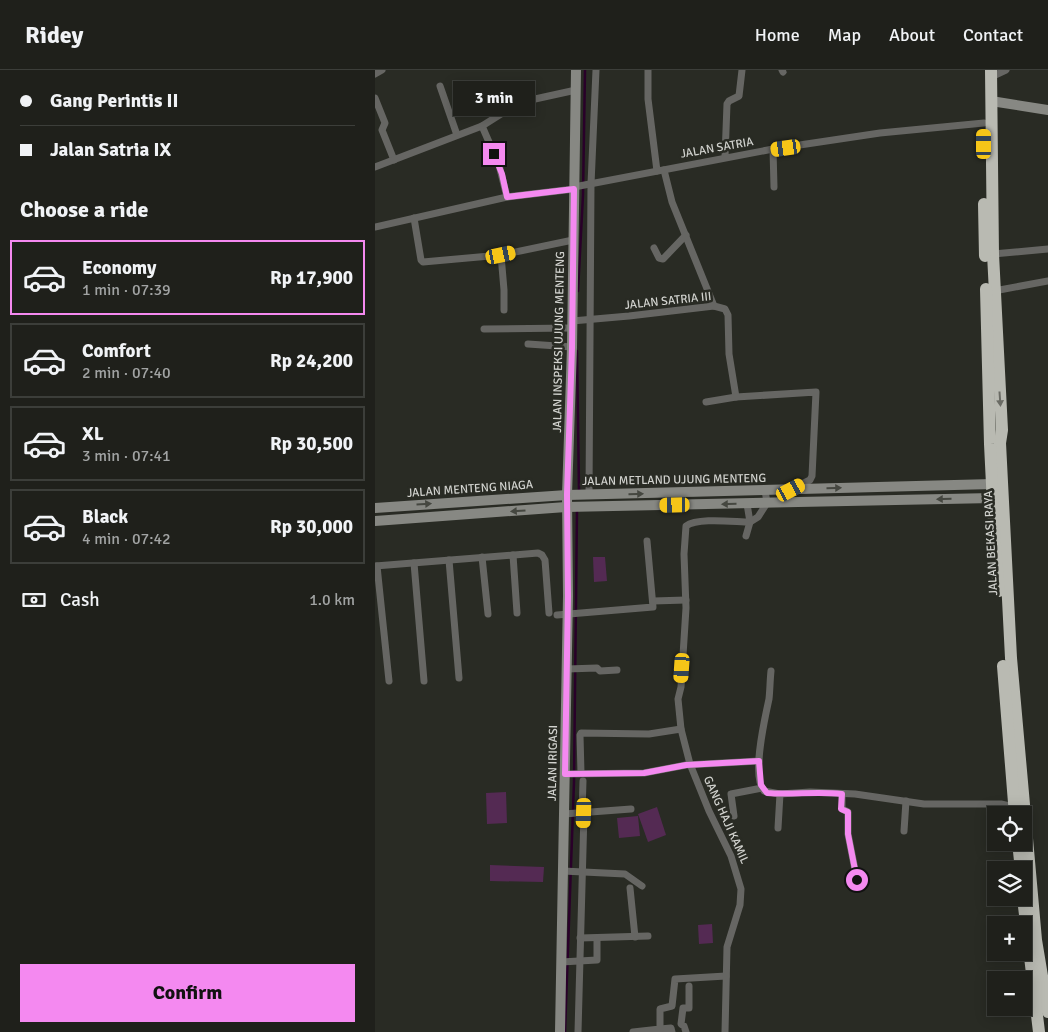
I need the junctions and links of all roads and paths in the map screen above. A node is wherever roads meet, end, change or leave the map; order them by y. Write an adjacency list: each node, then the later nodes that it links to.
1 (382, 70): 8 (street)
2 (576, 70): 10 (street, JALAN INSPEKSI UJUNG MENTENG)
3 (596, 70): 22 (street)
4 (648, 70): 21 (street)
5 (742, 70): 18 (street)
6 (1006, 70): 7 (street)
7 (988, 72): 12 (highway, JALAN BEKASI RAYA); 14 (highway, JALAN BEKASI RAYA)
8 (375, 74)
9 (440, 86): 16 (street)
10 (576, 90): 15 (street); 23 (street, JALAN INSPEKSI UJUNG MENTENG)
11 (375, 98): 19 (street)
12 (991, 101): 13 (street); 32 (highway, JALAN BEKASI RAYA)
13 (1048, 110)
14 (984, 123): 17 (street, JALAN SATRIA); 45 (highway, JALAN BEKASI RAYA)
15 (482, 126): 16 (street); 25 (street)
16 (457, 135): 19 (street)
17 (773, 149): 18 (street, JALAN SATRIA); 24 (street)
18 (725, 157): 21 (street, JALAN SATRIA)
19 (394, 160): 20 (street)
20 (375, 167)
21 (661, 170): 22 (street, JALAN SATRIA); 28 (street)
22 (590, 184): 23 (street, JALAN SATRIA); 38 (street)
23 (575, 187): 25 (street, JALAN SATRIA); 29 (street, JALAN INSPEKSI UJUNG MENTENG)
24 (774, 187)
25 (507, 197): 26 (street, JALAN SATRIA)
26 (414, 218): 27 (street, JALAN SATRIA); 33 (street)
27 (375, 227)
28 (686, 235): 30 (street); 36 (street)
29 (573, 240): 33 (street); 39 (street, JALAN INSPEKSI UJUNG MENTENG)
30 (654, 248)
31 (1048, 249): 32 (street)
32 (993, 254): 35 (highway, JALAN BEKASI RAYA)
33 (501, 255): 37 (street)
34 (1048, 281): 35 (street)
35 (994, 291): 64 (highway, JALAN BEKASI RAYA, one-way to 64)
36 (714, 306): 38 (street, JALAN SATRIA III); 43 (street, JALAN SATRIA III)
37 (504, 310)
38 (589, 320): 39 (street, JALAN SATRIA III); 49 (street)
39 (574, 324): 40 (street, JALAN SATRIA III); 42 (street, JALAN INSPEKSI UJUNG MENTENG)
40 (484, 329)
41 (528, 344): 42 (street)
42 (572, 348): 48 (street, JALAN INSPEKSI UJUNG MENTENG)
43 (736, 397): 44 (street); 47 (street)
44 (707, 402)
45 (993, 484): 47 (street, JALAN METLAND UJUNG MENTENG, one-way to 45); 50 (highway, JALAN BEKASI RAYA)
46 (765, 490): 47 (street, JALAN METLAND UJUNG MENTENG); 49 (street, JALAN METLAND UJUNG MENTENG, one-way to 46); 51 (street)
47 (791, 490)
48 (568, 495): 49 (street, JALAN METLAND UJUNG MENTENG); 53 (street, JALAN MENTENG NIAGA, one-way to 48); 54 (street, JALAN IRIGASI)
49 (588, 495)
50 (993, 498): 51 (street, JALAN METLAND UJUNG MENTENG, one-way to 51); 64 (highway, JALAN BEKASI RAYA)
51 (767, 503): 52 (street, JALAN METLAND UJUNG MENTENG); 56 (street)
52 (747, 504): 54 (street, JALAN METLAND UJUNG MENTENG, one-way to 54); 56 (street)
53 (375, 508)
54 (567, 508): 55 (street, JALAN MENTENG NIAGA, one-way to 55); 69 (street, JALAN IRIGASI)
55 (375, 521)
56 (750, 522): 57 (street); 65 (street, GANG HAJI KAMIL)
57 (746, 536)
58 (647, 541): 66 (street)
59 (513, 555): 60 (street); 68 (street); 69 (street)
60 (482, 557): 61 (street); 67 (street)
61 (449, 560): 62 (street); 73 (street)
62 (414, 563): 63 (street); 75 (street)
63 (376, 566): 74 (street)
64 (1003, 589): 86 (highway, JALAN BEKASI RAYA); 98 (highway, JALAN BEKASI RAYA)
65 (686, 600): 66 (street); 76 (street, GANG HAJI KAMIL)
66 (653, 601): 69 (street)
67 (488, 614)
68 (517, 614)
69 (562, 614): 70 (street, JALAN IRIGASI)
70 (570, 669): 71 (street); 79 (street, JALAN IRIGASI)
71 (617, 670)
72 (771, 671): 77 (street)
73 (459, 678)
74 (389, 681)
75 (424, 681)
76 (681, 728): 78 (street, GANG HAJI KAMIL); 80 (street)
77 (759, 761): 78 (street); 81 (street)
78 (690, 764): 80 (street); 106 (street, GANG HAJI KAMIL)
79 (567, 774): 80 (street); 89 (street, JALAN IRIGASI)
80 (581, 776): 88 (street)
81 (762, 788): 82 (street); 90 (street)
82 (780, 794): 83 (street); 91 (street)
83 (842, 794): 84 (street); 95 (street)
84 (906, 801): 85 (street); 92 (street)
85 (1005, 806)
86 (1015, 806)
87 (631, 808): 88 (street)
88 (582, 813): 89 (street); 94 (street)
89 (567, 814): 93 (street, JALAN IRIGASI)
90 (734, 816)
91 (778, 828)
92 (904, 831)
93 (566, 871): 94 (street); 105 (street, JALAN IRIGASI)
94 (581, 872): 96 (street); 101 (street)
95 (857, 880)
96 (642, 886)
97 (630, 888): 100 (street)
98 (1030, 916)
99 (648, 936): 100 (street)
100 (635, 937): 102 (street)
101 (580, 938): 102 (street); 104 (street)
102 (597, 938): 104 (street)
103 (1032, 940): 108 (highway, JALAN BEKASI RAYA); 117 (highway, JALAN BEKASI RAYA)
104 (579, 961): 105 (street); 112 (street)
105 (563, 962): 111 (street, JALAN IRIGASI)
106 (726, 976): 109 (street); 116 (street, GANG HAJI KAMIL)
107 (689, 986): 115 (street)
108 (1048, 1012)
109 (659, 1029): 110 (street); 114 (street)
110 (644, 1031): 113 (street)
111 (560, 1032)
112 (578, 1032)
113 (633, 1032)
114 (672, 1032)
115 (686, 1032)
116 (725, 1032)
117 (1039, 1032)

